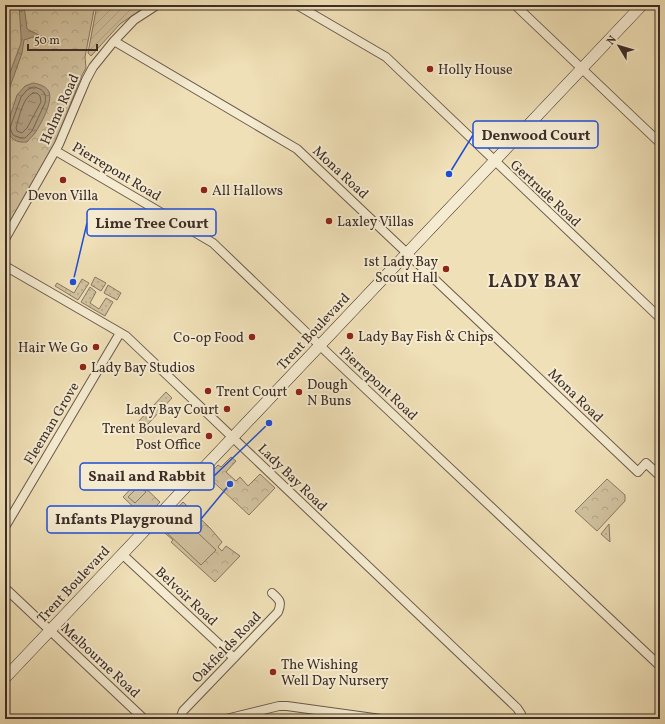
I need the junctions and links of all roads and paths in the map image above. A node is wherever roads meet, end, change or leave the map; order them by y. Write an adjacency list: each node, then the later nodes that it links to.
1 (157, 5): 5 (street, Holme Road)
2 (297, 5): 9 (street, Gertrude Road)
3 (515, 5): 6 (street)
4 (642, 5): 6 (street, Trent Boulevard)
5 (114, 41): 8 (street, Holme Road); 11 (street, Mona Road)
6 (582, 69): 7 (street); 9 (street, Trent Boulevard)
7 (660, 143)
8 (56, 150): 10 (street, Holme Road); 15 (street, Pierrepont Road)
9 (494, 161): 11 (street, Trent Boulevard); 13 (street, Gertrude Road)
10 (5, 239)
11 (407, 253): 15 (street, Trent Boulevard); 17 (street, Mona Road)
12 (5, 266): 14 (street, Lady Bay Road)
13 (660, 318)
14 (120, 333): 16 (street, Lady Bay Road); 18 (street, Fleeman Grove)
15 (320, 345): 16 (street, Trent Boulevard); 24 (street, Pierrepont Road)
16 (232, 438): 19 (street, Trent Boulevard); 31 (street, Lady Bay Road)
17 (660, 476)
18 (5, 527)
19 (122, 554): 22 (street, Trent Boulevard); 23 (street, Belvoir Road)
20 (5, 588): 22 (street, Melbourne Road)
21 (272, 592): 23 (street, Oakfields Road)
22 (50, 630): 25 (street, Trent Boulevard); 27 (street, Melbourne Road)
23 (234, 658): 28 (street, Oakfields Road)
24 (660, 666)
25 (5, 678)
26 (338, 716): 29 (street); 30 (street)
27 (144, 719)
28 (180, 719)
29 (226, 719)
30 (381, 719)
31 (522, 719)

